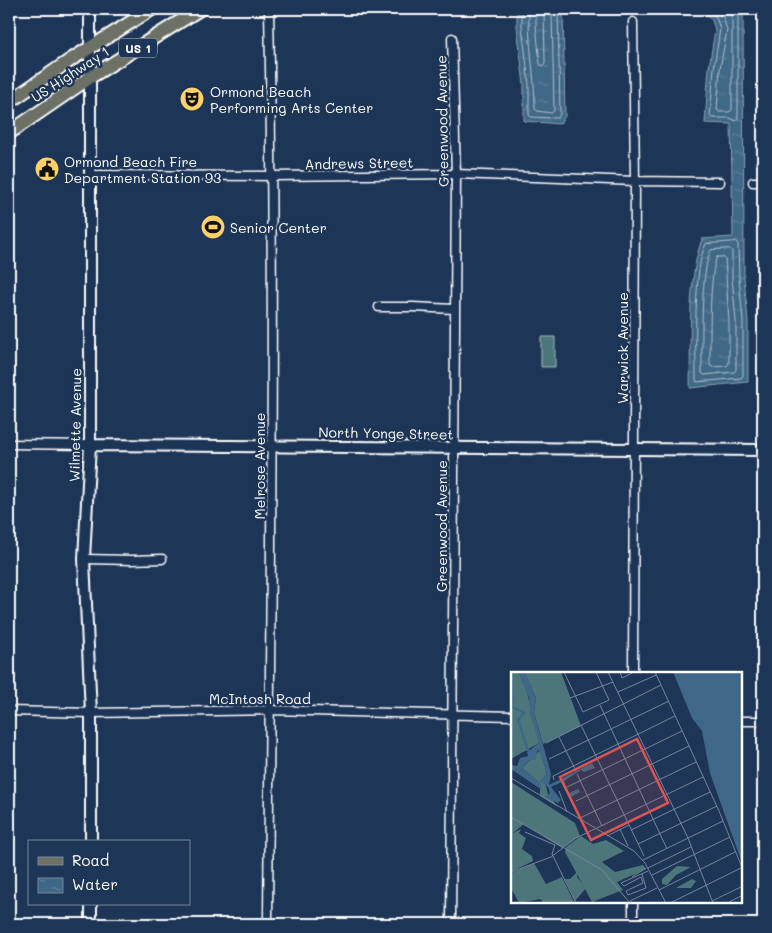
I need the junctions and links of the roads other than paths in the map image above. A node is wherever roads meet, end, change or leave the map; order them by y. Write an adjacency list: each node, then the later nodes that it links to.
1 (90, 9): 7 (street, Wilmette Avenue)
2 (152, 9): 7 (main road, US Highway 1 / US 1)
3 (200, 9): 8 (main road, US Highway 1 / US 1)
4 (269, 9): 13 (street, Melrose Avenue)
5 (633, 22): 14 (street, Warwick Avenue)
6 (452, 38): 11 (street, Greenwood Avenue)
7 (89, 48): 8 (street, Wilmette Avenue); 9 (main road, US Highway 1 / US 1)
8 (89, 78): 10 (main road, US Highway 1 / US 1); 12 (street, Wilmette Avenue)
9 (9, 102)
10 (9, 133)
11 (456, 174): 13 (street, Andrews Street); 14 (street, Andrews Street); 19 (street, Greenwood Avenue)
12 (89, 175): 13 (street, Andrews Street); 21 (street, Wilmette Avenue)
13 (272, 176): 22 (street, Melrose Avenue)
14 (635, 181): 15 (street, Andrews Street); 24 (street, Warwick Avenue)
15 (720, 182)
16 (753, 182): 17 (street)
17 (763, 182)
18 (379, 307): 19 (street)
19 (454, 309): 23 (street, Greenwood Avenue)
20 (9, 444): 21 (street, North Yonge Street)
21 (90, 445): 22 (street, North Yonge Street); 26 (street, Wilmette Avenue)
22 (272, 445): 23 (street, North Yonge Street); 29 (street, Melrose Avenue)
23 (454, 447): 24 (street, North Yonge Street); 32 (street, Greenwood Avenue)
24 (634, 449): 25 (street, North Yonge Street); 28 (street, Warwick Avenue)
25 (763, 450)
26 (84, 559): 27 (street); 31 (street, Wilmette Avenue)
27 (162, 559)
28 (633, 672)
29 (270, 710): 31 (street, McIntosh Road); 32 (street, McIntosh Road); 40 (street, Melrose Avenue)
30 (9, 711): 31 (street, McIntosh Road)
31 (91, 714): 36 (street, Wilmette Avenue)
32 (452, 714): 33 (street, McIntosh Road); 41 (street, Greenwood Avenue)
33 (511, 716)
34 (742, 721): 35 (street)
35 (763, 721)
36 (91, 840)
37 (633, 903): 42 (street)
38 (91, 906): 39 (street)
39 (91, 924)
40 (268, 924)
41 (451, 924)
42 (633, 924)

